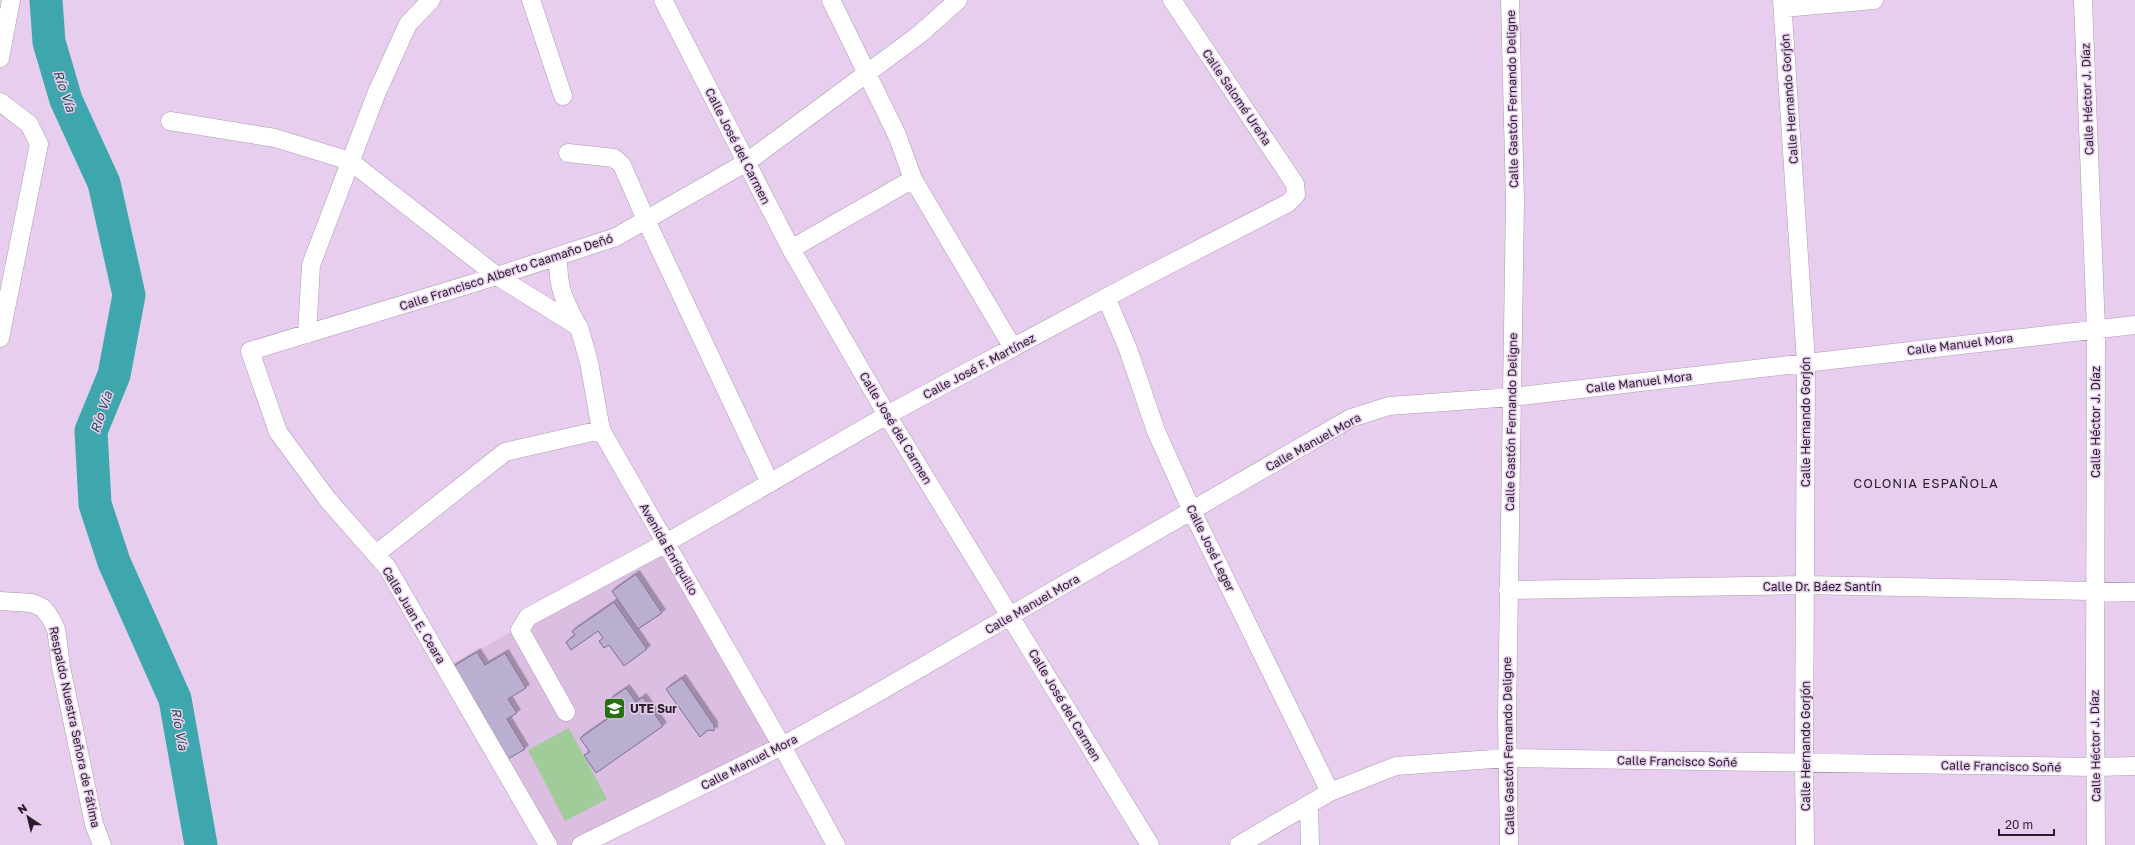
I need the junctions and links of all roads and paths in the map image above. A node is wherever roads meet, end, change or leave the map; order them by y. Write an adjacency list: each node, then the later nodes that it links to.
1 (11, 0): 12 (street)
2 (431, 0): 18 (street)
3 (531, 0): 14 (street)
4 (663, 0): 19 (street, Calle José del Carmen)
5 (831, 0): 13 (street)
6 (958, 0): 13 (street, Calle Francisco Alberto Caamaño Deñó)
7 (1172, 0): 21 (street, Calle Salomé Ureña)
8 (1510, 0): 35 (street, Calle Gastón Fernando Deligne)
9 (1874, 0): 11 (street)
10 (2083, 0): 29 (street, Calle Héctor J. Díaz)
11 (1783, 4): 34 (street, Calle Hernando Gorjón)
12 (0, 58)
13 (867, 73): 19 (street, Calle Francisco Alberto Caamaño Deñó); 20 (street)
14 (562, 96)
15 (0, 102): 31 (street)
16 (170, 121): 18 (street)
17 (568, 153): 22 (street)
18 (350, 161): 25 (street); 30 (street)
19 (747, 162): 22 (street, Calle Francisco Alberto Caamaño Deñó); 23 (street, Calle José del Carmen)
20 (913, 179): 23 (street); 32 (street)
21 (1296, 195): 26 (street, Calle José F. Martínez)
22 (646, 220): 24 (street, Calle Francisco Alberto Caamaño Deñó); 38 (street)
23 (791, 249): 36 (street, Calle José del Carmen)
24 (558, 256): 25 (street, Calle Francisco Alberto Caamaño Deñó); 28 (street, Avenida Enriquillo)
25 (497, 276): 28 (street); 30 (street, Calle Francisco Alberto Caamaño Deñó)
26 (1106, 297): 32 (street, Calle José F. Martínez); 39 (street, Calle José Leger)
27 (2135, 324): 29 (street, Calle Manuel Mora)
28 (579, 327): 37 (street, Avenida Enriquillo)
29 (2096, 329): 34 (street, Calle Manuel Mora); 44 (street, Calle Héctor J. Díaz)
30 (307, 334): 33 (street, Calle Francisco Alberto Caamaño Deñó)
31 (0, 338)
32 (1013, 348): 36 (street, Calle José F. Martínez)
33 (250, 351): 41 (street, Calle Juan E. Ceara)
34 (1806, 362): 35 (street, Calle Manuel Mora); 42 (street, Calle Hernando Gorjón)
35 (1512, 397): 39 (street, Calle Manuel Mora); 43 (street, Calle Gastón Fernando Deligne)
36 (887, 415): 38 (street, Calle José F. Martínez); 47 (street, Calle José del Carmen)
37 (601, 430): 40 (street, Avenida Enriquillo); 41 (street)
38 (770, 483): 40 (street, Calle José F. Martínez)
39 (1192, 511): 47 (street, Calle Manuel Mora); 54 (street, Calle José Leger)
40 (666, 543): 48 (street, Calle José F. Martínez); 49 (street, Avenida Enriquillo)
41 (376, 554): 57 (street, Calle Juan E. Ceara)
42 (1805, 585): 43 (street, Calle Dr. Báez Santín); 44 (street, Calle Dr. Báez Santín); 51 (street, Calle Hernando Gorjón)
43 (1508, 590): 50 (street, Calle Gastón Fernando Deligne)
44 (2095, 592): 45 (street, Calle Dr. Báez Santín); 53 (street, Calle Héctor J. Díaz)
45 (2135, 592)
46 (0, 601): 56 (street, Respaldo Nuestra Señora de Fátima)
47 (1011, 616): 49 (street, Calle Manuel Mora); 60 (street, Calle José del Carmen)
48 (566, 712)
49 (782, 746): 58 (street, Calle Manuel Mora); 59 (street, Avenida Enriquillo)
50 (1507, 758): 51 (street, Calle Francisco Soñé); 54 (street, Calle Francisco Soñé); 63 (street, Calle Gastón Fernando Deligne)
51 (1804, 763): 53 (street, Calle Francisco Soñé); 64 (street, Calle Hernando Gorjón)
52 (2135, 766): 53 (street, Calle Francisco Soñé)
53 (2096, 767): 65 (street, Calle Héctor J. Díaz)
54 (1330, 792): 55 (street, Calle Francisco Soñé)
55 (1309, 805): 61 (street, Calle Francisco Soñé); 62 (street)
56 (102, 845)
57 (548, 845)
58 (581, 845)
59 (836, 845)
60 (1150, 845)
61 (1239, 845)
62 (1310, 845)
63 (1509, 845)
64 (1805, 845)
65 (2096, 845)

